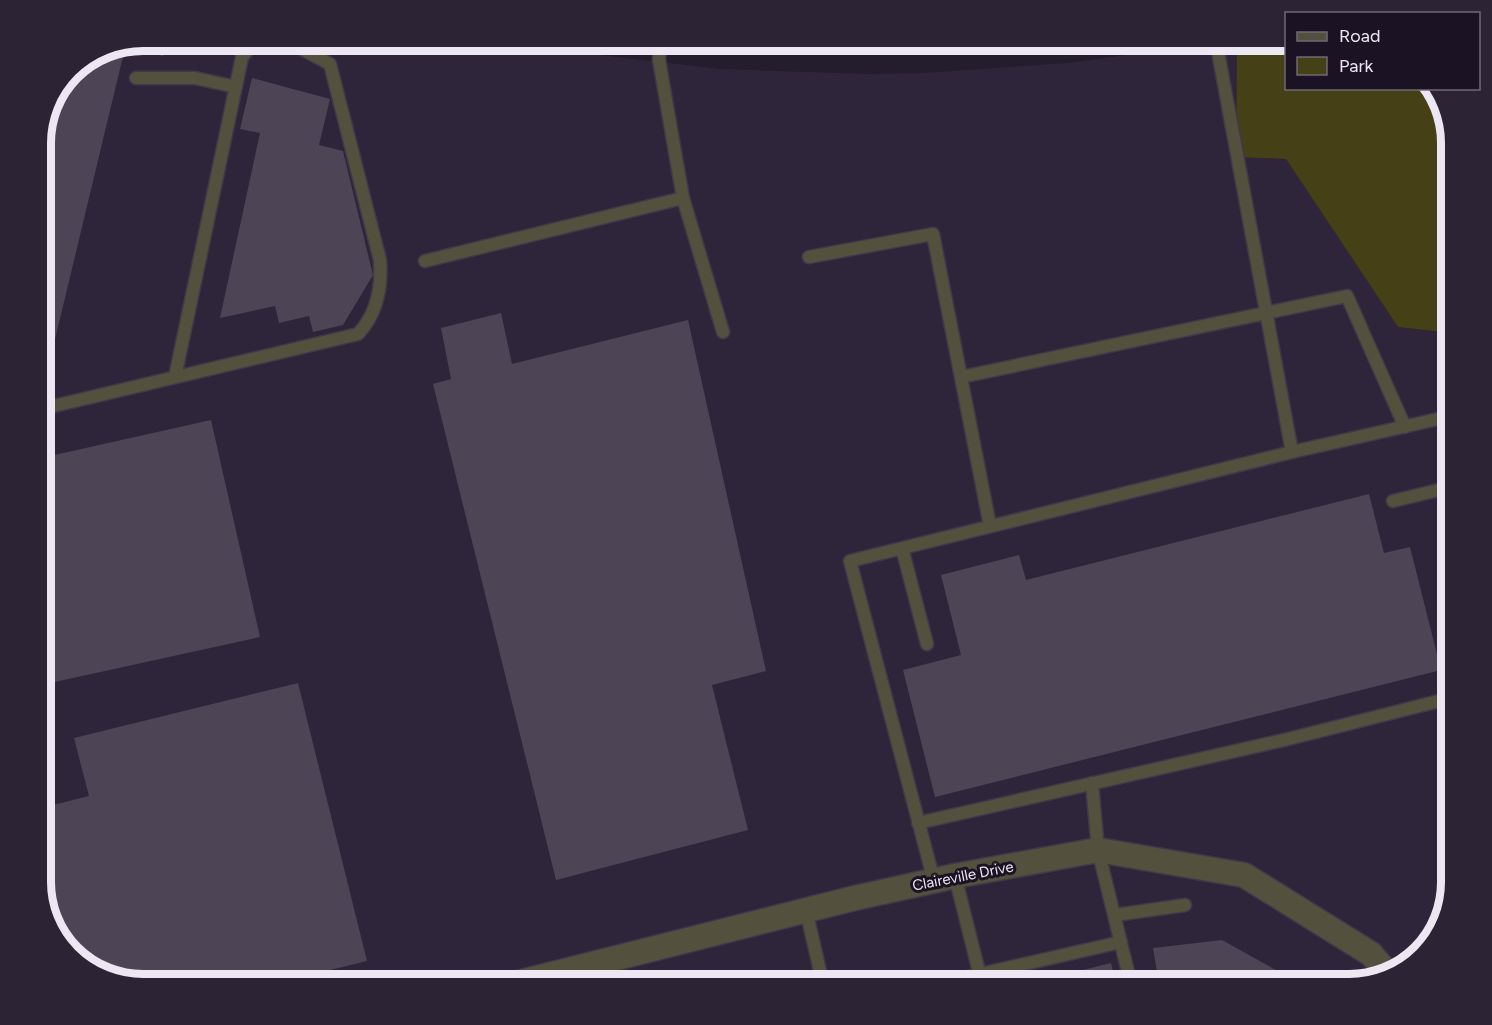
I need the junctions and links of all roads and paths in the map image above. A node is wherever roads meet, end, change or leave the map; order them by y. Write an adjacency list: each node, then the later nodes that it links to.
1 (247, 51): 6 (lane)
2 (306, 51): 12 (lane)
3 (660, 51): 7 (lane)
4 (1218, 51): 10 (lane)
5 (136, 78): 6 (lane)
6 (236, 87): 12 (lane)
7 (683, 198): 9 (lane); 11 (lane)
8 (808, 257): 13 (lane)
9 (425, 261)
10 (1267, 314): 13 (lane); 16 (lane); 17 (lane)
11 (723, 332)
12 (176, 377): 14 (lane)
13 (961, 377): 20 (lane)
14 (51, 407)
15 (1441, 418): 16 (lane)
16 (1405, 427): 17 (lane)
17 (1292, 452): 20 (lane)
18 (1441, 490): 19 (lane)
19 (1393, 501)
20 (990, 526): 21 (lane)
21 (902, 548): 22 (lane); 25 (lane)
22 (927, 644)
23 (1441, 701): 24 (lane)
24 (1092, 783): 25 (lane); 26 (lane)
25 (918, 823): 27 (lane)
26 (1098, 850): 27 (street, Claireville Drive); 30 (lane); 32 (street, Claireville Drive)
27 (944, 879): 29 (street, Claireville Drive); 35 (lane)
28 (1185, 905): 30 (lane)
29 (806, 910): 33 (street, Claireville Drive); 34 (lane)
30 (1115, 915): 31 (lane)
31 (1121, 942): 36 (lane); 37 (lane)
32 (1382, 967)
33 (553, 974)
34 (821, 974)
35 (978, 974)
36 (999, 974)
37 (1129, 974)

